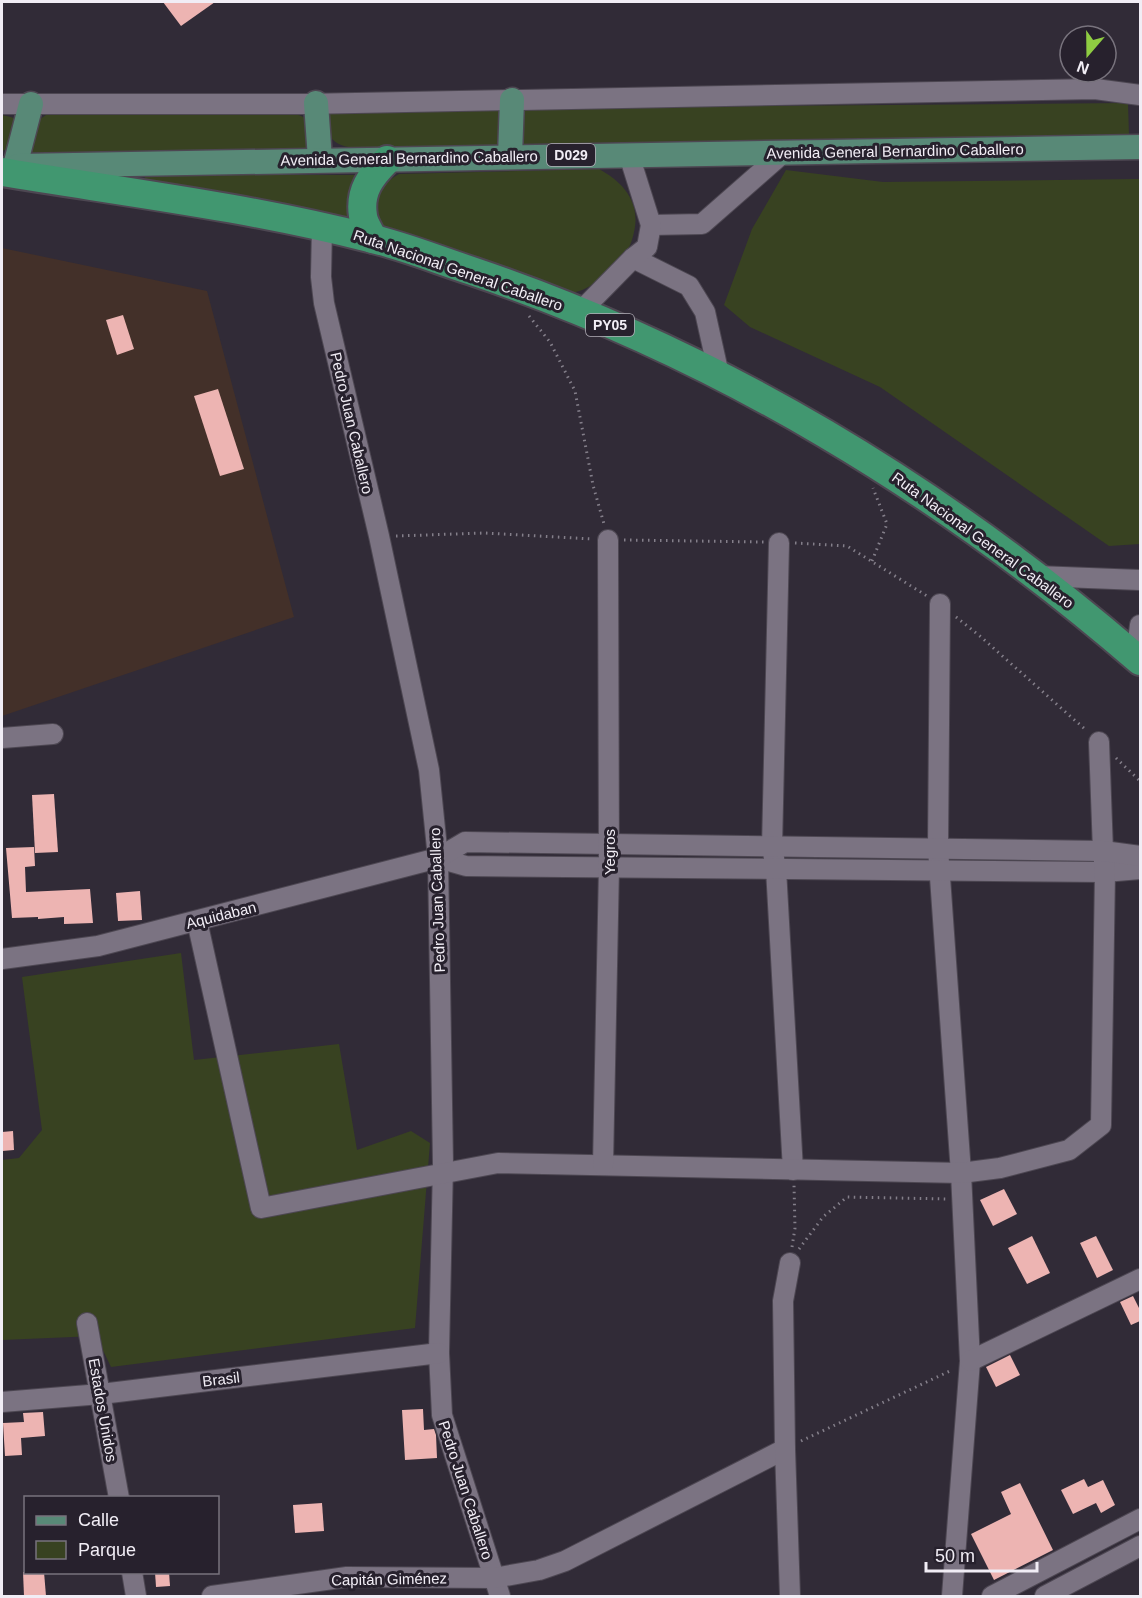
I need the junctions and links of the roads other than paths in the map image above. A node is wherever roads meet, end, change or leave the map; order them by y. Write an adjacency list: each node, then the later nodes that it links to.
1 (1140, 95): 2 (street)
2 (512, 100): 3 (street); 9 (main road)
3 (316, 103): 5 (street); 10 (main road)
4 (2, 104): 5 (street)
5 (31, 104): 12 (main road)
6 (1140, 147): 7 (main road, Avenida General Bernardino Caballero / D029)
7 (783, 153): 8 (main road, Avenida General Bernardino Caballero / D029); 13 (street)
8 (629, 155): 9 (main road, Avenida General Bernardino Caballero / D029); 13 (street)
9 (510, 156): 11 (main road, Avenida General Bernardino Caballero / D029)
10 (320, 159): 11 (main road, Avenida General Bernardino Caballero / D029); 12 (main road, Avenida General Bernardino Caballero / D029)
11 (387, 160): 15 (highway)
12 (6, 168): 14 (highway, Ruta Nacional General Caballero / PY05)
13 (651, 225): 16 (street)
14 (322, 227): 15 (highway, Ruta Nacional General Caballero / PY05); 35 (street, Pedro Juan Caballero)
15 (373, 239): 17 (highway, Ruta Nacional General Caballero / PY05)
16 (633, 258): 17 (street); 18 (street)
17 (580, 312): 18 (highway, Ruta Nacional General Caballero / PY05)
18 (719, 375): 21 (highway, Ruta Nacional General Caballero / PY05)
19 (608, 540): 30 (street, Yegros)
20 (778, 543): 31 (street)
21 (1037, 576): 22 (street); 26 (highway, Ruta Nacional General Caballero / PY05)
22 (1140, 580)
23 (940, 604): 32 (street)
24 (1140, 625): 25 (street)
25 (1140, 654)
26 (1140, 661)
27 (53, 734): 28 (street)
28 (2, 738)
29 (1099, 742): 33 (street)
30 (609, 844): 31 (street); 35 (street); 36 (street, Yegros)
31 (772, 847): 32 (street); 37 (street)
32 (938, 849): 33 (street); 39 (street)
33 (1103, 851): 34 (street); 40 (street)
34 (1140, 856)
35 (438, 858): 36 (street); 41 (street, Aquidaban); 45 (street, Pedro Juan Caballero)
36 (609, 867): 37 (street); 43 (street, Yegros)
37 (776, 869): 39 (street); 44 (street)
38 (1140, 869): 40 (street)
39 (939, 871): 40 (street); 46 (street)
40 (1105, 872): 46 (street)
41 (197, 921): 42 (street, Aquidaban); 45 (street)
42 (2, 958)
43 (603, 1165): 44 (street); 45 (street)
44 (793, 1170): 46 (street)
45 (443, 1173): 50 (street, Pedro Juan Caballero)
46 (961, 1173): 51 (street)
47 (790, 1263): 54 (street)
48 (1140, 1279): 51 (street)
49 (87, 1323): 52 (street, Estados Unidos)
50 (440, 1353): 52 (street, Brasil); 60 (street, Pedro Juan Caballero)
51 (970, 1361): 64 (street)
52 (101, 1394): 53 (street, Brasil); 55 (street, Estados Unidos)
53 (2, 1402)
54 (785, 1449): 60 (street, Capitán Giménez); 63 (street)
55 (119, 1496)
56 (1140, 1518): 65 (street)
57 (1140, 1546): 66 (street)
58 (132, 1574): 61 (street)
59 (348, 1587): 60 (street, Capitán Giménez); 62 (street, Capitán Giménez)
60 (497, 1587)
61 (136, 1596)
62 (212, 1596)
63 (790, 1596)
64 (952, 1596)
65 (992, 1596)
66 (1045, 1596)

